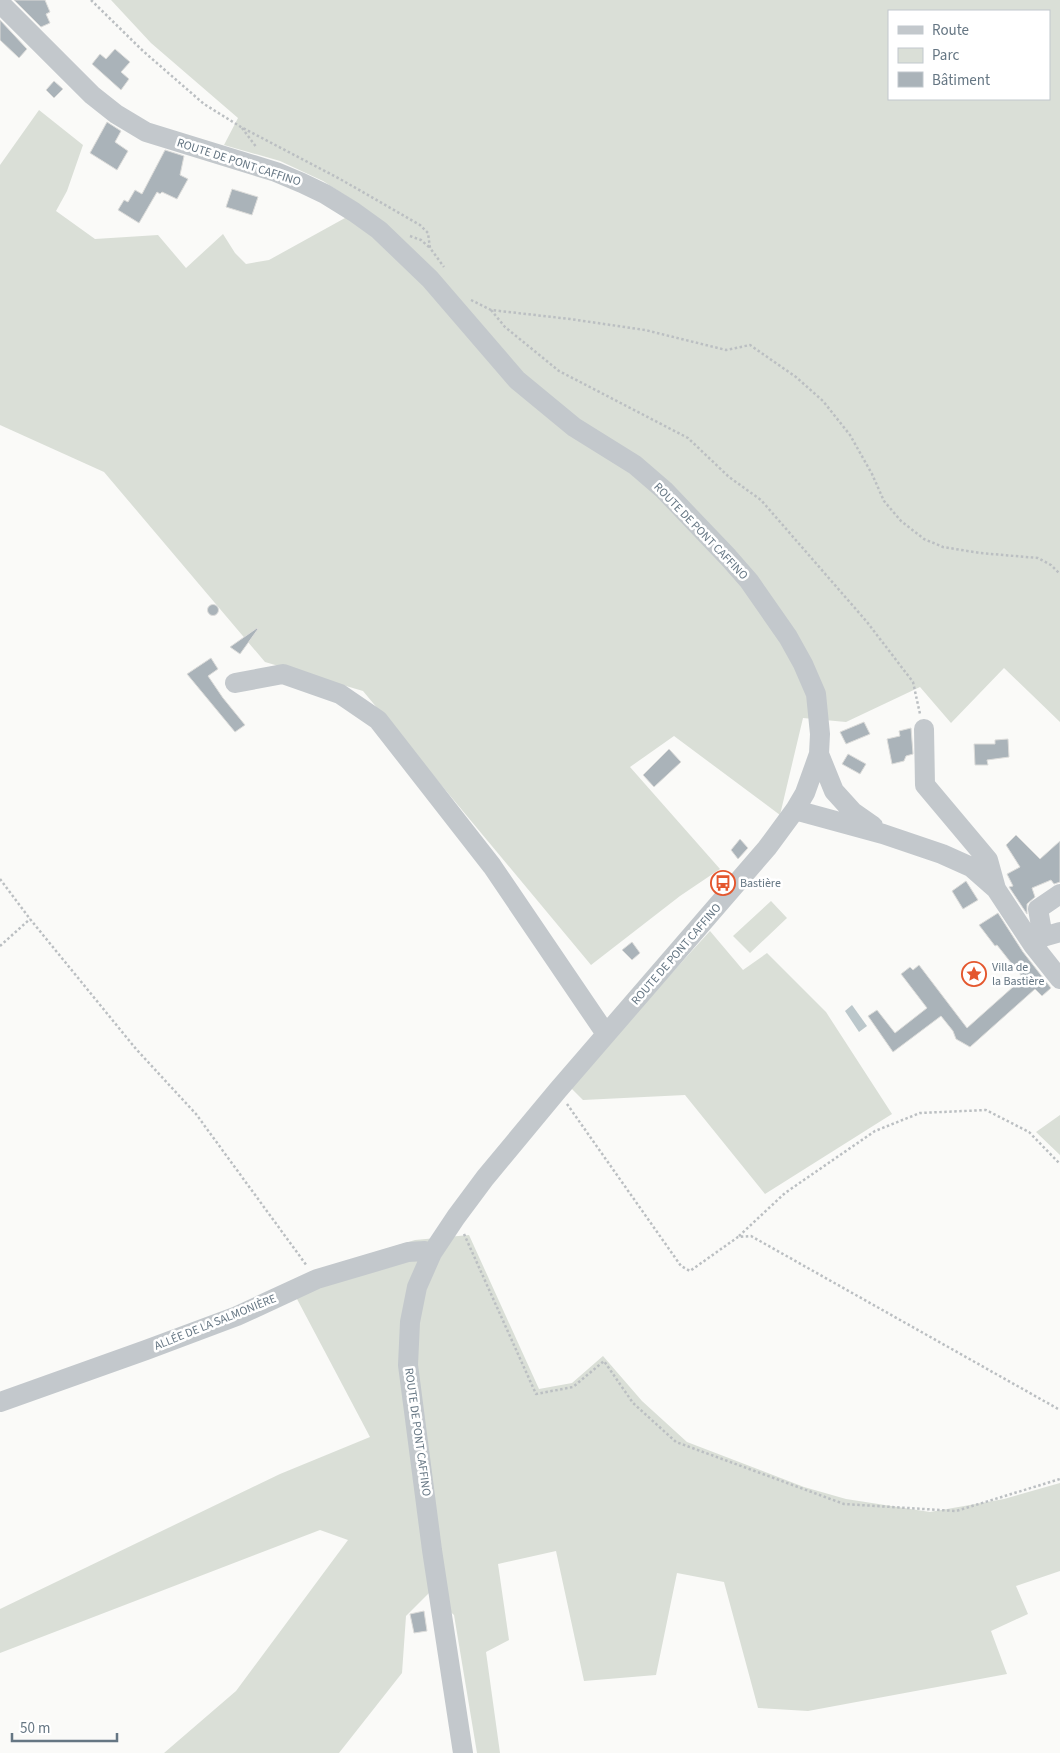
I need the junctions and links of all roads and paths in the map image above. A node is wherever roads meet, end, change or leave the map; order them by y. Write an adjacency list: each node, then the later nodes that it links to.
1 (91, 0): 3 (path)
2 (0, 3): 9 (street, ROUTE DE PONT CAFFINO)
3 (445, 268)
4 (466, 295): 5 (path)
5 (491, 310): 6 (path); 8 (path)
6 (1060, 574)
7 (235, 683): 20 (street)
8 (924, 729): 14 (street)
9 (819, 754): 10 (street); 11 (street, ROUTE DE PONT CAFFINO)
10 (834, 791): 11 (street); 12 (street)
11 (800, 801): 12 (street); 20 (street, ROUTE DE PONT CAFFINO)
12 (884, 834): 14 (street)
13 (0, 879): 16 (path)
14 (996, 890): 17 (street)
15 (1060, 894): 17 (street)
16 (30, 919): 18 (path); 26 (path)
17 (1045, 938): 19 (street)
18 (0, 946)
19 (1060, 979)
20 (606, 1034): 21 (street, ROUTE DE PONT CAFFINO)
21 (558, 1090): 23 (street, ROUTE DE PONT CAFFINO); 24 (path)
22 (1060, 1164): 24 (path)
23 (456, 1217): 25 (street, ROUTE DE PONT CAFFINO); 29 (path)
24 (738, 1237): 28 (path)
25 (432, 1253): 26 (street, ALLÉE DE LA SALMONIÈRE); 30 (street, ROUTE DE PONT CAFFINO)
26 (316, 1279): 27 (street, ALLÉE DE LA SALMONIÈRE)
27 (0, 1402)
28 (1060, 1410)
29 (1060, 1479)
30 (463, 1753)

